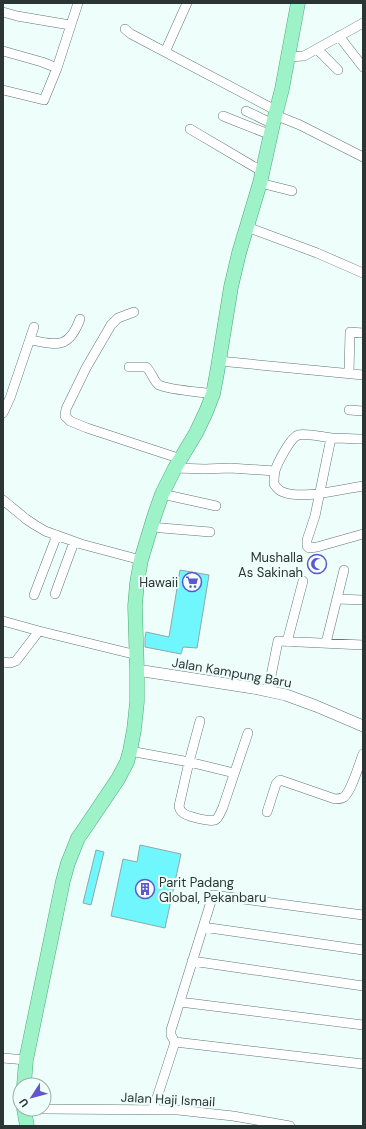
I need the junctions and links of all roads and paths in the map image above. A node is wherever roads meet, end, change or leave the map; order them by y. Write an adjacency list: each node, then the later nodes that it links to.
1 (78, 3): 6 (street)
2 (187, 3): 11 (street)
3 (298, 3): 12 (main road)
4 (3, 12): 6 (street)
5 (363, 23): 8 (street)
6 (70, 25): 14 (street)
7 (126, 29): 11 (street)
8 (339, 36): 9 (street); 13 (street)
9 (317, 49): 12 (street); 15 (street)
10 (3, 51): 14 (street)
11 (165, 52): 19 (street)
12 (288, 56): 19 (main road)
13 (363, 67)
14 (57, 68): 16 (street)
15 (338, 70)
16 (3, 90)
17 (246, 112): 19 (street)
18 (223, 116): 19 (street)
19 (274, 121): 21 (street); 22 (main road)
20 (190, 129): 22 (street)
21 (363, 157)
22 (262, 177): 23 (street); 24 (main road)
23 (292, 191)
24 (247, 226): 25 (street); 31 (main road)
25 (363, 273)
26 (134, 312): 41 (street)
27 (80, 319): 30 (street)
28 (34, 327): 30 (street)
29 (363, 333): 33 (street)
30 (31, 340): 38 (street)
31 (219, 361): 33 (street); 35 (main road)
32 (129, 367): 35 (street)
33 (349, 373): 34 (street)
34 (363, 375)
35 (213, 394): 41 (main road)
36 (349, 410): 37 (street)
37 (363, 411)
38 (3, 413)
39 (331, 438): 40 (street); 42 (street); 45 (street)
40 (363, 439)
41 (178, 463): 42 (street); 44 (main road)
42 (275, 471): 45 (street)
43 (363, 486): 45 (street)
44 (162, 494): 47 (street); 48 (main road)
45 (319, 494): 50 (street)
46 (3, 500): 51 (street)
47 (216, 506)
48 (150, 528): 49 (street); 53 (main road)
49 (210, 532)
50 (363, 534)
51 (57, 535): 52 (street); 57 (street)
52 (74, 542): 53 (street); 56 (street)
53 (141, 560): 65 (main road)
54 (344, 570): 58 (street)
55 (303, 581): 62 (street)
56 (55, 594)
57 (34, 595)
58 (337, 599): 59 (street); 63 (street)
59 (363, 600)
60 (3, 621): 61 (street)
61 (39, 632): 65 (street); 66 (street)
62 (287, 642): 63 (street); 68 (street)
63 (326, 643): 64 (street)
64 (363, 645)
65 (137, 655): 67 (main road)
66 (3, 662)
67 (138, 670): 68 (street, Jalan Kampung Baru); 72 (main road)
68 (268, 691): 70 (street, Jalan Kampung Baru)
69 (200, 721): 74 (street)
70 (363, 726)
71 (248, 733): 75 (street)
72 (130, 751): 74 (street); 86 (main road)
73 (363, 754): 76 (street)
74 (189, 762): 75 (street); 75 (street)
75 (234, 773)
76 (267, 812)
77 (363, 915): 78 (street)
78 (203, 926): 79 (street); 80 (street)
79 (363, 950)
80 (192, 961): 81 (street); 82 (street)
81 (363, 986)
82 (180, 1002): 83 (street); 84 (street)
83 (363, 1025)
84 (176, 1042): 87 (street); 90 (street)
85 (3, 1058): 86 (street)
86 (26, 1060): 88 (main road)
87 (363, 1064)
88 (25, 1077)
89 (52, 1109): 90 (street, Jalan Haji Ismail)
90 (153, 1110): 91 (street, Jalan Haji Ismail)
91 (290, 1126)

